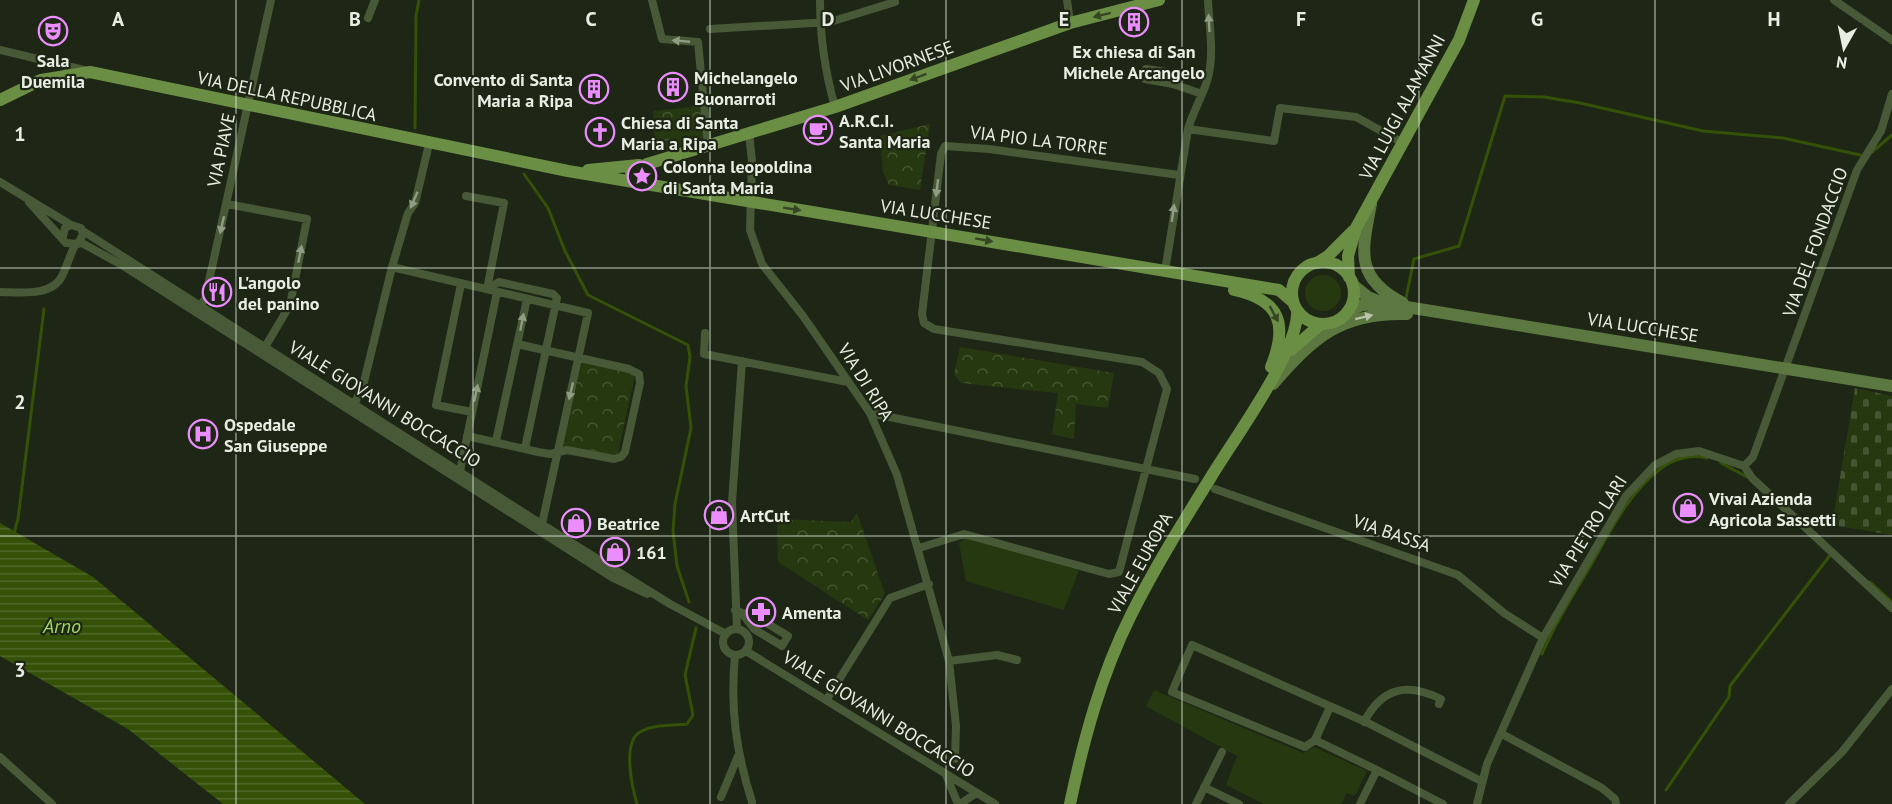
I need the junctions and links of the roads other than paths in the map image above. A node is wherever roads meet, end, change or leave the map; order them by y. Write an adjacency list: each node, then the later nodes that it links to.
1 (271, 0): 22 (street, VIA PIAVE)
2 (375, 0): 11 (street)
3 (651, 0): 28 (street, one-way to 3)
4 (820, 0): 12 (street)
5 (1067, 0): 13 (street)
6 (1159, 0): 13 (main road, VIA LIVORNESE, one-way to 13)
7 (1208, 0): 19 (street, one-way to 7)
8 (1474, 0): 26 (main road, VIA LUIGI ALAMANNI)
9 (1834, 0): 15 (street)
10 (895, 2): 12 (street)
11 (368, 18)
12 (820, 23): 14 (street); 23 (street)
13 (1070, 23): 23 (main road, VIA LIVORNESE, one-way to 23)
14 (710, 29)
15 (1892, 40)
16 (0, 50): 17 (street, VIA DELLA REPUBBLICA)
17 (90, 72): 21 (main road); 22 (main road, VIA DELLA REPUBBLICA)
18 (1173, 84): 19 (street)
19 (1202, 94): 24 (street)
20 (1892, 94): 70 (street, VIA DEL FONDACCIO)
21 (0, 100)
22 (247, 106): 27 (main road, VIA DELLA REPUBBLICA); 38 (street, VIA PIAVE)
23 (835, 107): 25 (main road, VIA LIVORNESE)
24 (1188, 129): 26 (street); 31 (street)
25 (749, 133): 28 (main road, VIA LIVORNESE); 37 (street, VIA DI RIPA)
26 (1403, 143): 35 (main road, VIA LUIGI ALAMANNI)
27 (429, 144): 30 (main road, VIA DELLA REPUBBLICA); 47 (street, one-way to 47)
28 (708, 146): 29 (main road, VIA LIVORNESE)
29 (647, 164): 30 (main road, VIA LIVORNESE); 33 (main road)
30 (568, 171): 33 (main road, VIA LUCCHESE)
31 (1179, 175): 42 (street, VIA PIO LA TORRE, one-way to 42); 48 (street, one-way to 31)
32 (0, 182): 36 (street, VIALE GIOVANNI BOCCACCIO)
33 (643, 183): 37 (main road, VIA LUCCHESE)
34 (466, 196): 51 (street)
35 (1372, 200): 40 (main road, VIA LUIGI ALAMANNI); 60 (main road)
36 (29, 202): 39 (street, VIALE GIOVANNI BOCCACCIO); 43 (street, VIALE GIOVANNI BOCCACCIO)
37 (751, 203): 42 (main road, VIA LUCCHESE, one-way to 42); 71 (street, VIA DI RIPA)
38 (227, 204): 57 (street, VIA PIAVE, one-way to 57); 65 (street, one-way to 38)
39 (71, 225): 41 (street, VIALE GIOVANNI BOCCACCIO); 43 (street)
40 (1356, 228): 46 (main road, VIA LUIGI ALAMANNI); 49 (main road, VIA LUIGI ALAMANNI)
41 (83, 231): 44 (street); 57 (street, VIALE GIOVANNI BOCCACCIO)
42 (932, 231): 48 (main road, VIA LUCCHESE, one-way to 48); 82 (street, VIA PIO LA TORRE)
43 (63, 238): 44 (street, VIALE GIOVANNI BOCCACCIO); 45 (street)
44 (78, 244): 45 (street); 89 (street, VIALE GIOVANNI BOCCACCIO)
45 (67, 262): 52 (street)
46 (1317, 263): 49 (main road, VIA LUCCHESE); 58 (main road)
47 (392, 267): 50 (street); 73 (street)
48 (1165, 271): 58 (main road, VIA LUCCHESE); 74 (main road, one-way to 74)
49 (1351, 281): 55 (main road, VIA LUCCHESE); 59 (main road)
50 (461, 284): 51 (street); 75 (street)
51 (487, 289): 53 (street); 56 (street)
52 (0, 292)
53 (497, 292): 54 (street); 75 (street, one-way to 53)
54 (526, 299): 56 (street); 64 (street, one-way to 54)
55 (1388, 304): 59 (main road, VIA LUCCHESE); 60 (main road, VIA LUCCHESE)
56 (556, 305): 66 (street); 67 (street)
57 (200, 306): 65 (street, VIALE GIOVANNI BOCCACCIO)
58 (1295, 306): 62 (main road, VIA LUCCHESE); 68 (main road, VIALE EUROPA)
59 (1348, 311): 62 (main road, VIA LUCCHESE)
60 (1433, 312): 61 (main road, VIA LUCCHESE)
61 (1466, 318): 70 (main road, VIA LUCCHESE); 74 (main road, one-way to 61)
62 (1321, 324): 68 (main road, VIALE EUROPA)
63 (705, 333): 69 (street)
64 (518, 344): 66 (street); 78 (street)
65 (265, 347): 73 (street, VIALE GIOVANNI BOCCACCIO)
66 (548, 351): 67 (street); 79 (street)
67 (579, 357): 80 (street, one-way to 80); 80 (street)
68 (1284, 357): 74 (main road, VIALE EUROPA)
69 (742, 361): 71 (street); 91 (street)
70 (1786, 369): 72 (main road, VIA LUCCHESE); 81 (street)
71 (848, 382): 76 (street, VIA DI RIPA)
72 (1892, 386)
73 (355, 403): 83 (street, VIALE GIOVANNI BOCCACCIO)
74 (1256, 404): 121 (main road, VIALE EUROPA)
75 (472, 412): 77 (street)
76 (870, 413): 82 (street); 87 (street, VIA DI RIPA)
77 (467, 436): 78 (street); 83 (street)
78 (496, 441): 79 (street)
79 (525, 448): 80 (street)
80 (557, 453): 86 (street)
81 (1744, 466): 90 (street); 94 (street, VIA PIETRO LARI)
82 (1147, 468): 84 (street); 87 (street)
83 (460, 471): 86 (street, VIALE GIOVANNI BOCCACCIO)
84 (1195, 479)
85 (1215, 489): 94 (street, VIA BASSA)
86 (542, 524): 89 (street, VIALE GIOVANNI BOCCACCIO)
87 (919, 548): 88 (street, VIA DI RIPA)
88 (929, 584): 98 (street, VIA DI RIPA); 100 (street)
89 (670, 603): 93 (street, VIALE GIOVANNI BOCCACCIO)
90 (1892, 608)
91 (739, 612): 91 (street); 92 (street)
92 (737, 629): 93 (street); 95 (street)
93 (726, 634): 96 (street)
94 (1543, 638): 104 (street, VIA PIETRO LARI)
95 (746, 651): 96 (street); 100 (street, VIALE GIOVANNI BOCCACCIO)
96 (735, 655): 107 (street)
97 (1017, 660): 98 (street)
98 (949, 661): 109 (street, VIA DI RIPA)
99 (1892, 689): 128 (street)
100 (826, 699): 111 (street, VIALE GIOVANNI BOCCACCIO)
101 (1439, 704): 103 (street)
102 (1330, 707): 103 (street); 105 (street); 105 (street)
103 (1364, 722): 112 (street)
104 (1502, 734): 112 (street, VIA PIETRO LARI); 127 (street)
105 (1315, 740): 110 (street)
106 (1222, 752): 113 (street)
107 (738, 756): 115 (street); 116 (street)
108 (0, 757): 117 (street)
109 (955, 759)
110 (1377, 770): 124 (street); 125 (street)
111 (945, 775): 114 (street, VIALE GIOVANNI BOCCACCIO); 118 (street)
112 (1481, 781): 126 (street, VIA PIETRO LARI)
113 (1204, 787): 122 (street); 123 (street)
114 (975, 794): 118 (street); 119 (street); 120 (street, VIALE GIOVANNI BOCCACCIO)
115 (721, 798)
116 (752, 802)
117 (52, 804)
118 (959, 804)
119 (976, 804)
120 (995, 804)
121 (1070, 804)
122 (1196, 804)
123 (1239, 804)
124 (1360, 804)
125 (1443, 804)
126 (1478, 804)
127 (1616, 804)
128 (1789, 804)

